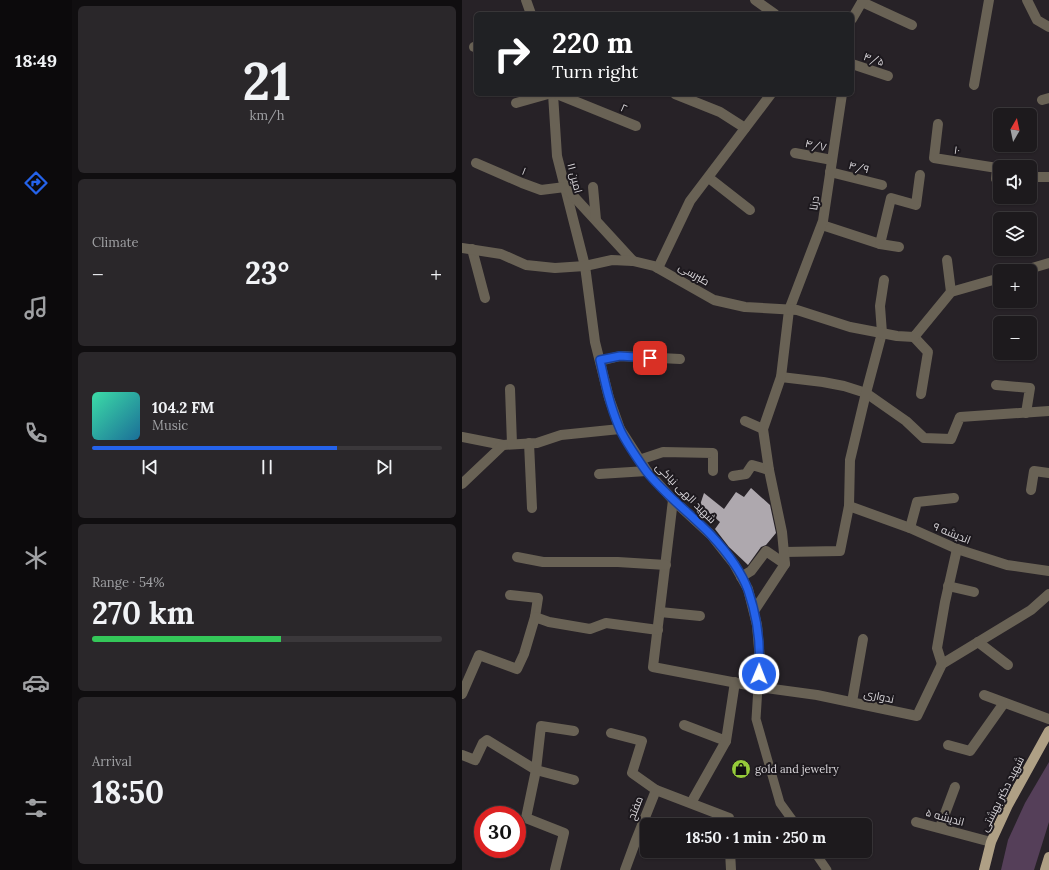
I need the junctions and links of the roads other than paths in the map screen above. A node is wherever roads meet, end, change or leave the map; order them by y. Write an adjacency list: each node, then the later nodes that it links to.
1 (526, 0): 6 (street)
2 (755, 0): 7 (street)
3 (989, 0): 13 (street)
4 (1027, 0): 10 (street)
5 (862, 1): 8 (street); 9 (street)
6 (530, 12)
7 (772, 12)
8 (854, 15)
9 (912, 24)
10 (1049, 27)
11 (854, 65): 12 (street, ۴/۵)
12 (888, 76)
13 (974, 85)
14 (541, 96): 20 (street)
15 (553, 96): 34 (street, امین ۱۱)
16 (562, 96): 22 (street, ۲)
17 (680, 96): 23 (street)
18 (770, 96): 23 (street)
19 (842, 96): 25 (street, درنا)
20 (516, 103)
21 (938, 124): 27 (street, ۱۰)
22 (636, 126)
23 (746, 128): 32 (street)
24 (795, 152): 25 (street, ۴/۷)
25 (832, 160): 28 (street, درنا)
26 (476, 163): 34 (street, ۱)
27 (993, 167)
28 (830, 172): 33 (street, ۴/۹); 38 (street, درنا)
29 (920, 175): 39 (street)
30 (1037, 177): 31 (street)
31 (1049, 177)
32 (709, 178): 36 (street); 47 (street)
33 (882, 185)
34 (565, 187): 37 (street); 45 (street, امین ۱۱)
35 (593, 187): 37 (street)
36 (750, 210)
37 (596, 220): 43 (street)
38 (822, 225): 39 (street); 52 (street, درنا)
39 (880, 244): 40 (street)
40 (899, 247)
41 (467, 248): 45 (street, طبرسی); 51 (street)
42 (947, 260): 50 (street)
43 (633, 261): 45 (street, طبرسی); 47 (street, طبرسی)
44 (1049, 263): 46 (street)
45 (585, 266): 56 (street, شهید الهی نیاکی)
46 (1037, 267)
47 (658, 268): 52 (street, طبرسی)
48 (884, 280): 53 (street)
49 (993, 280): 50 (street)
50 (951, 292): 54 (street)
51 (485, 298)
52 (789, 310): 53 (street, طبرسی); 57 (street, درنا)
53 (882, 333): 54 (street, طبرسی); 60 (street)
54 (914, 337): 61 (street)
55 (680, 359): 56 (street)
56 (600, 360): 65 (street, شهید الهی نیاکی)
57 (781, 377): 60 (street); 66 (street, درنا)
58 (996, 385): 63 (street)
59 (510, 389): 69 (street)
60 (866, 393): 63 (street); 81 (street)
61 (921, 394)
62 (1049, 411): 63 (street)
63 (1026, 413)
64 (745, 421): 66 (street)
65 (620, 429): 68 (street); 70 (street, شهید الهی نیاکی)
66 (763, 429): 71 (street)
67 (462, 437): 69 (street)
68 (528, 443): 69 (street); 82 (street)
69 (508, 445): 77 (street)
70 (639, 460): 72 (street, شهید الهی نیاکی); 73 (street)
71 (769, 470): 76 (street); 85 (street)
72 (647, 471): 75 (street); 80 (street, شهید الهی نیاکی)
73 (713, 471)
74 (1049, 473): 78 (street)
75 (598, 474)
76 (733, 476)
77 (462, 484)
78 (1031, 490)
79 (954, 498): 83 (street)
80 (673, 500): 88 (street); 90 (street, شهید الهی نیاکی)
81 (849, 506): 83 (street, اندیشه ۹); 85 (street)
82 (532, 508)
83 (910, 528): 84 (street, اندیشه ۹)
84 (957, 549): 89 (street, اندیشه ۹); 91 (street)
85 (784, 552): 87 (street)
86 (517, 557): 88 (street)
87 (785, 564): 90 (street); 95 (street)
88 (666, 565): 96 (street)
89 (1049, 571)
90 (741, 577): 95 (street, شهید الهی نیاکی)
91 (948, 586): 92 (street); 102 (street)
92 (974, 592)
93 (1049, 594): 101 (street)
94 (510, 595): 98 (street)
95 (754, 611): 105 (street, شهید الهی نیاکی)
96 (660, 612): 97 (street); 99 (street)
97 (700, 616)
98 (535, 617): 99 (street); 106 (street)
99 (658, 630): 104 (street, ندواری)
100 (864, 639): 108 (street)
101 (978, 642): 102 (street); 103 (street)
102 (942, 664): 108 (street, ندواری)
103 (1008, 665)
104 (735, 682): 105 (street, ندواری); 115 (street)
105 (758, 687): 108 (street, ندواری); 124 (street)
106 (462, 694)
107 (984, 695): 109 (street)
108 (852, 702)
109 (1004, 703): 110 (street); 116 (street)
110 (1049, 719)
111 (684, 725): 115 (street)
112 (574, 731): 118 (street)
113 (1049, 731): 127 (main road, شهید دکتر بهشتی)
114 (611, 733): 121 (street)
115 (726, 741): 122 (street)
116 (948, 745)
117 (462, 755): 118 (street)
118 (536, 770): 119 (street); 131 (street)
119 (574, 780)
120 (954, 787): 126 (street)
121 (656, 790): 122 (street, مفتح); 132 (street, مفتح)
122 (691, 803): 123 (street, مفتح)
123 (729, 818)
124 (791, 818)
125 (916, 822): 126 (street, اندیشه ۵)
126 (940, 828): 127 (street, اندیشه ۵)
127 (991, 842): 135 (main road, شهید دکتر بهشتی)
128 (1049, 857): 136 (main road)
129 (730, 858): 133 (street)
130 (819, 858): 134 (street)
131 (555, 870)
132 (625, 870)
133 (731, 870)
134 (827, 870)
135 (984, 870)
136 (1045, 870)

